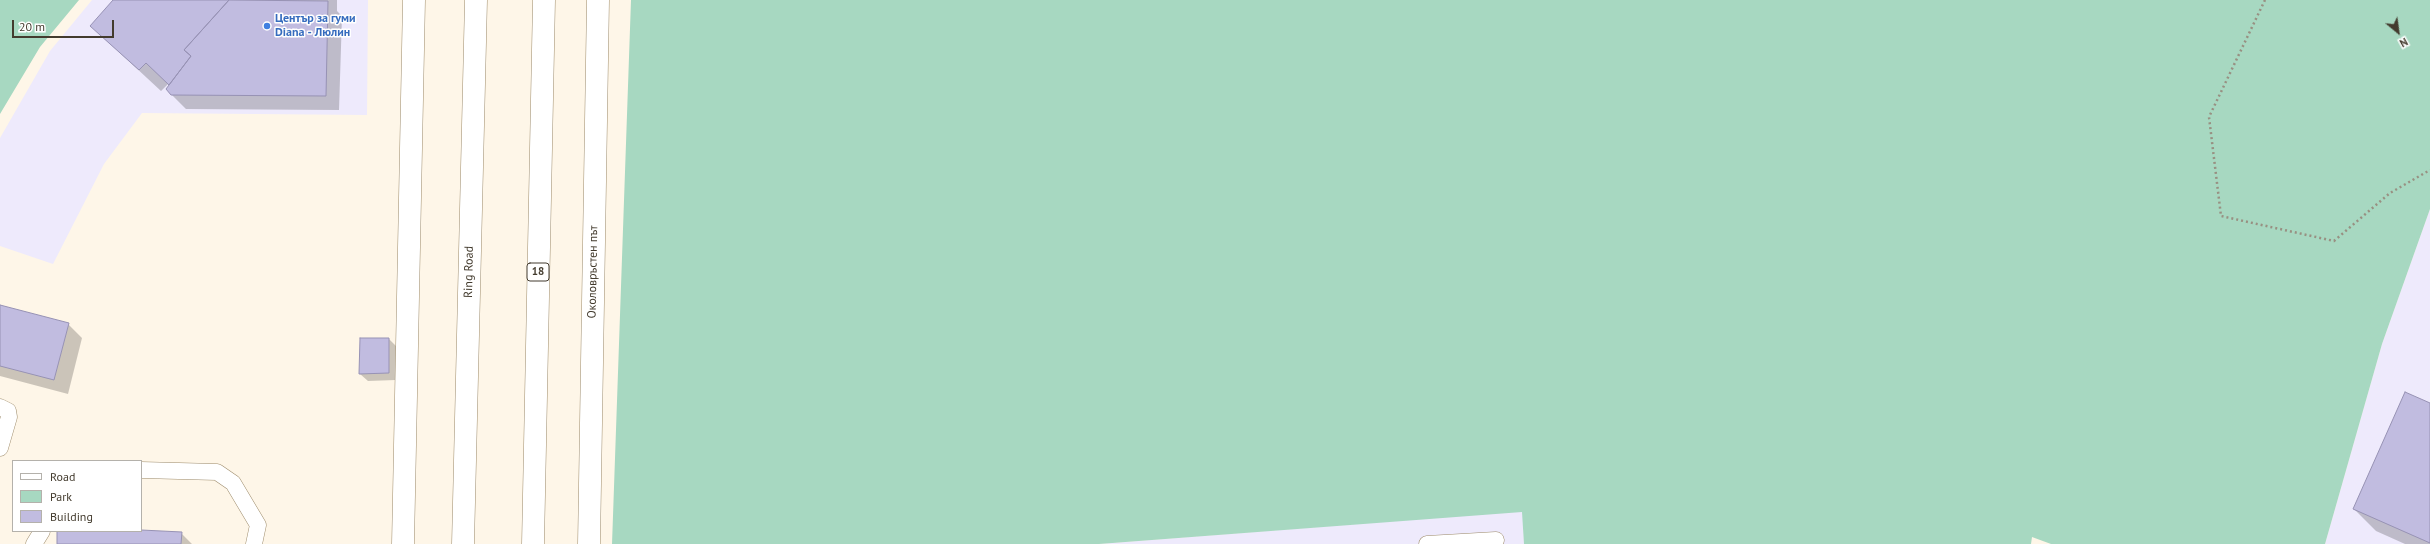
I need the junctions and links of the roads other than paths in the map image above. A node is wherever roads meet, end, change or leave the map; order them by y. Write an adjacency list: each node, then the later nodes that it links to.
1 (414, 0): 12 (main road)
2 (476, 0): 13 (main road, Ring Road)
3 (544, 0): 14 (main road, 18)
4 (598, 0): 15 (main road, Околовръстен път)
5 (0, 407): 6 (lane)
6 (0, 448)
7 (142, 470): 11 (lane)
8 (41, 532): 10 (lane)
9 (1496, 540): 16 (lane)
10 (34, 544)
11 (254, 544)
12 (403, 544)
13 (463, 544)
14 (533, 544)
15 (589, 544)
16 (1428, 544)

